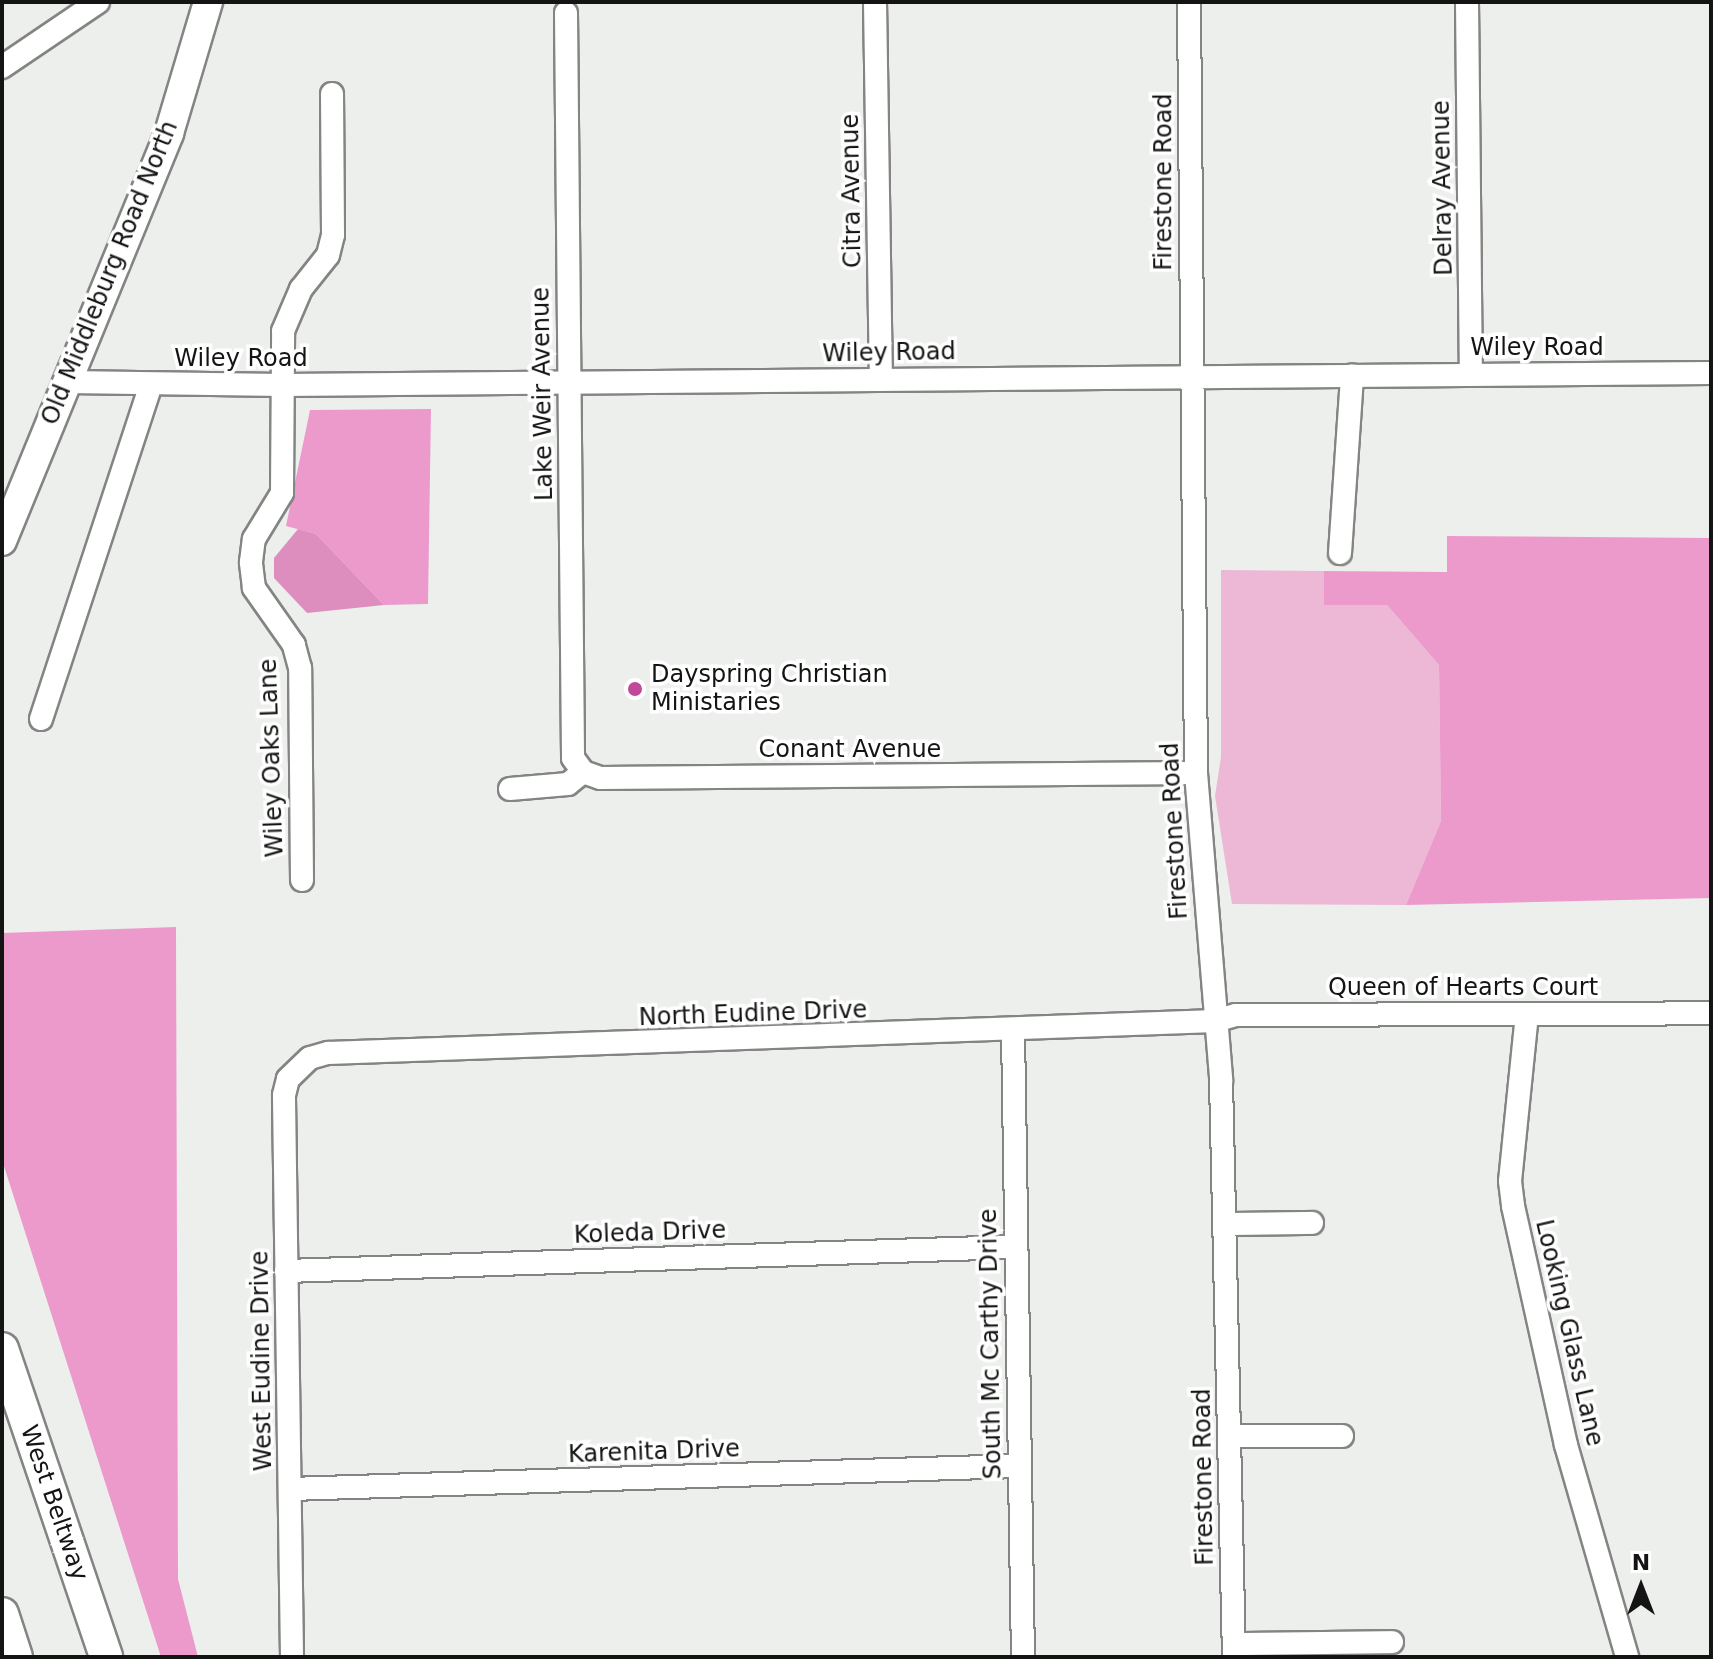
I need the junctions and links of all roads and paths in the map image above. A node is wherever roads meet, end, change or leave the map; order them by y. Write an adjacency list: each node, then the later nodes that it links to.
1 (98, 2): 7 (street)
2 (208, 2): 15 (main road, Old Middleburg Road North)
3 (875, 2): 13 (street, Citra Avenue)
4 (1189, 2): 11 (street, Firestone Road)
5 (1467, 2): 10 (street, Delray Avenue)
6 (566, 13): 14 (street, Lake Weir Avenue)
7 (2, 67)
8 (332, 94): 17 (street, Wiley Oaks Lane)
9 (1711, 373): 10 (street, Wiley Road)
10 (1471, 374): 12 (street, Wiley Road)
11 (1192, 375): 12 (street, Wiley Road); 13 (street, Wiley Road); 22 (street, Firestone Road)
12 (1352, 375): 19 (street)
13 (881, 379): 14 (street, Wiley Road)
14 (568, 381): 17 (street, Wiley Road); 21 (street, Lake Weir Avenue)
15 (67, 382): 16 (street, Wiley Road); 18 (main road, Old Middleburg Road North)
16 (151, 385): 17 (street, Wiley Road); 20 (street)
17 (283, 385): 24 (street, Wiley Oaks Lane)
18 (2, 541)
19 (1340, 553)
20 (41, 719)
21 (583, 772): 22 (street, Conant Avenue); 23 (street, Conant Avenue)
22 (1196, 773): 27 (street, Firestone Road)
23 (510, 789)
24 (302, 880)
25 (1711, 1013): 26 (street, Queen of Hearts Court)
26 (1527, 1014): 27 (street, Queen of Hearts Court); 46 (street, Looking Glass Lane)
27 (1215, 1021): 28 (street, North Eudine Drive); 31 (street, Firestone Road)
28 (1013, 1030): 29 (street, North Eudine Drive); 32 (street, South Mc Carthy Drive)
29 (297, 1067): 33 (street, West Eudine Drive)
30 (1312, 1223): 31 (street)
31 (1225, 1224): 35 (street, Firestone Road)
32 (1015, 1247): 33 (street, Koleda Drive); 37 (street, South Mc Carthy Drive)
33 (286, 1271): 38 (street, West Eudine Drive)
34 (2, 1349): 43 (highway, West Beltway)
35 (1229, 1436): 36 (street); 41 (street, Firestone Road)
36 (1342, 1436)
37 (1019, 1466): 38 (street, Karenita Drive); 45 (street, South Mc Carthy Drive)
38 (290, 1489): 44 (street, West Eudine Drive)
39 (2, 1614): 42 (highway)
40 (1392, 1642): 41 (street)
41 (1234, 1651)
42 (16, 1657)
43 (106, 1657)
44 (292, 1657)
45 (1023, 1657)
46 (1627, 1657)

